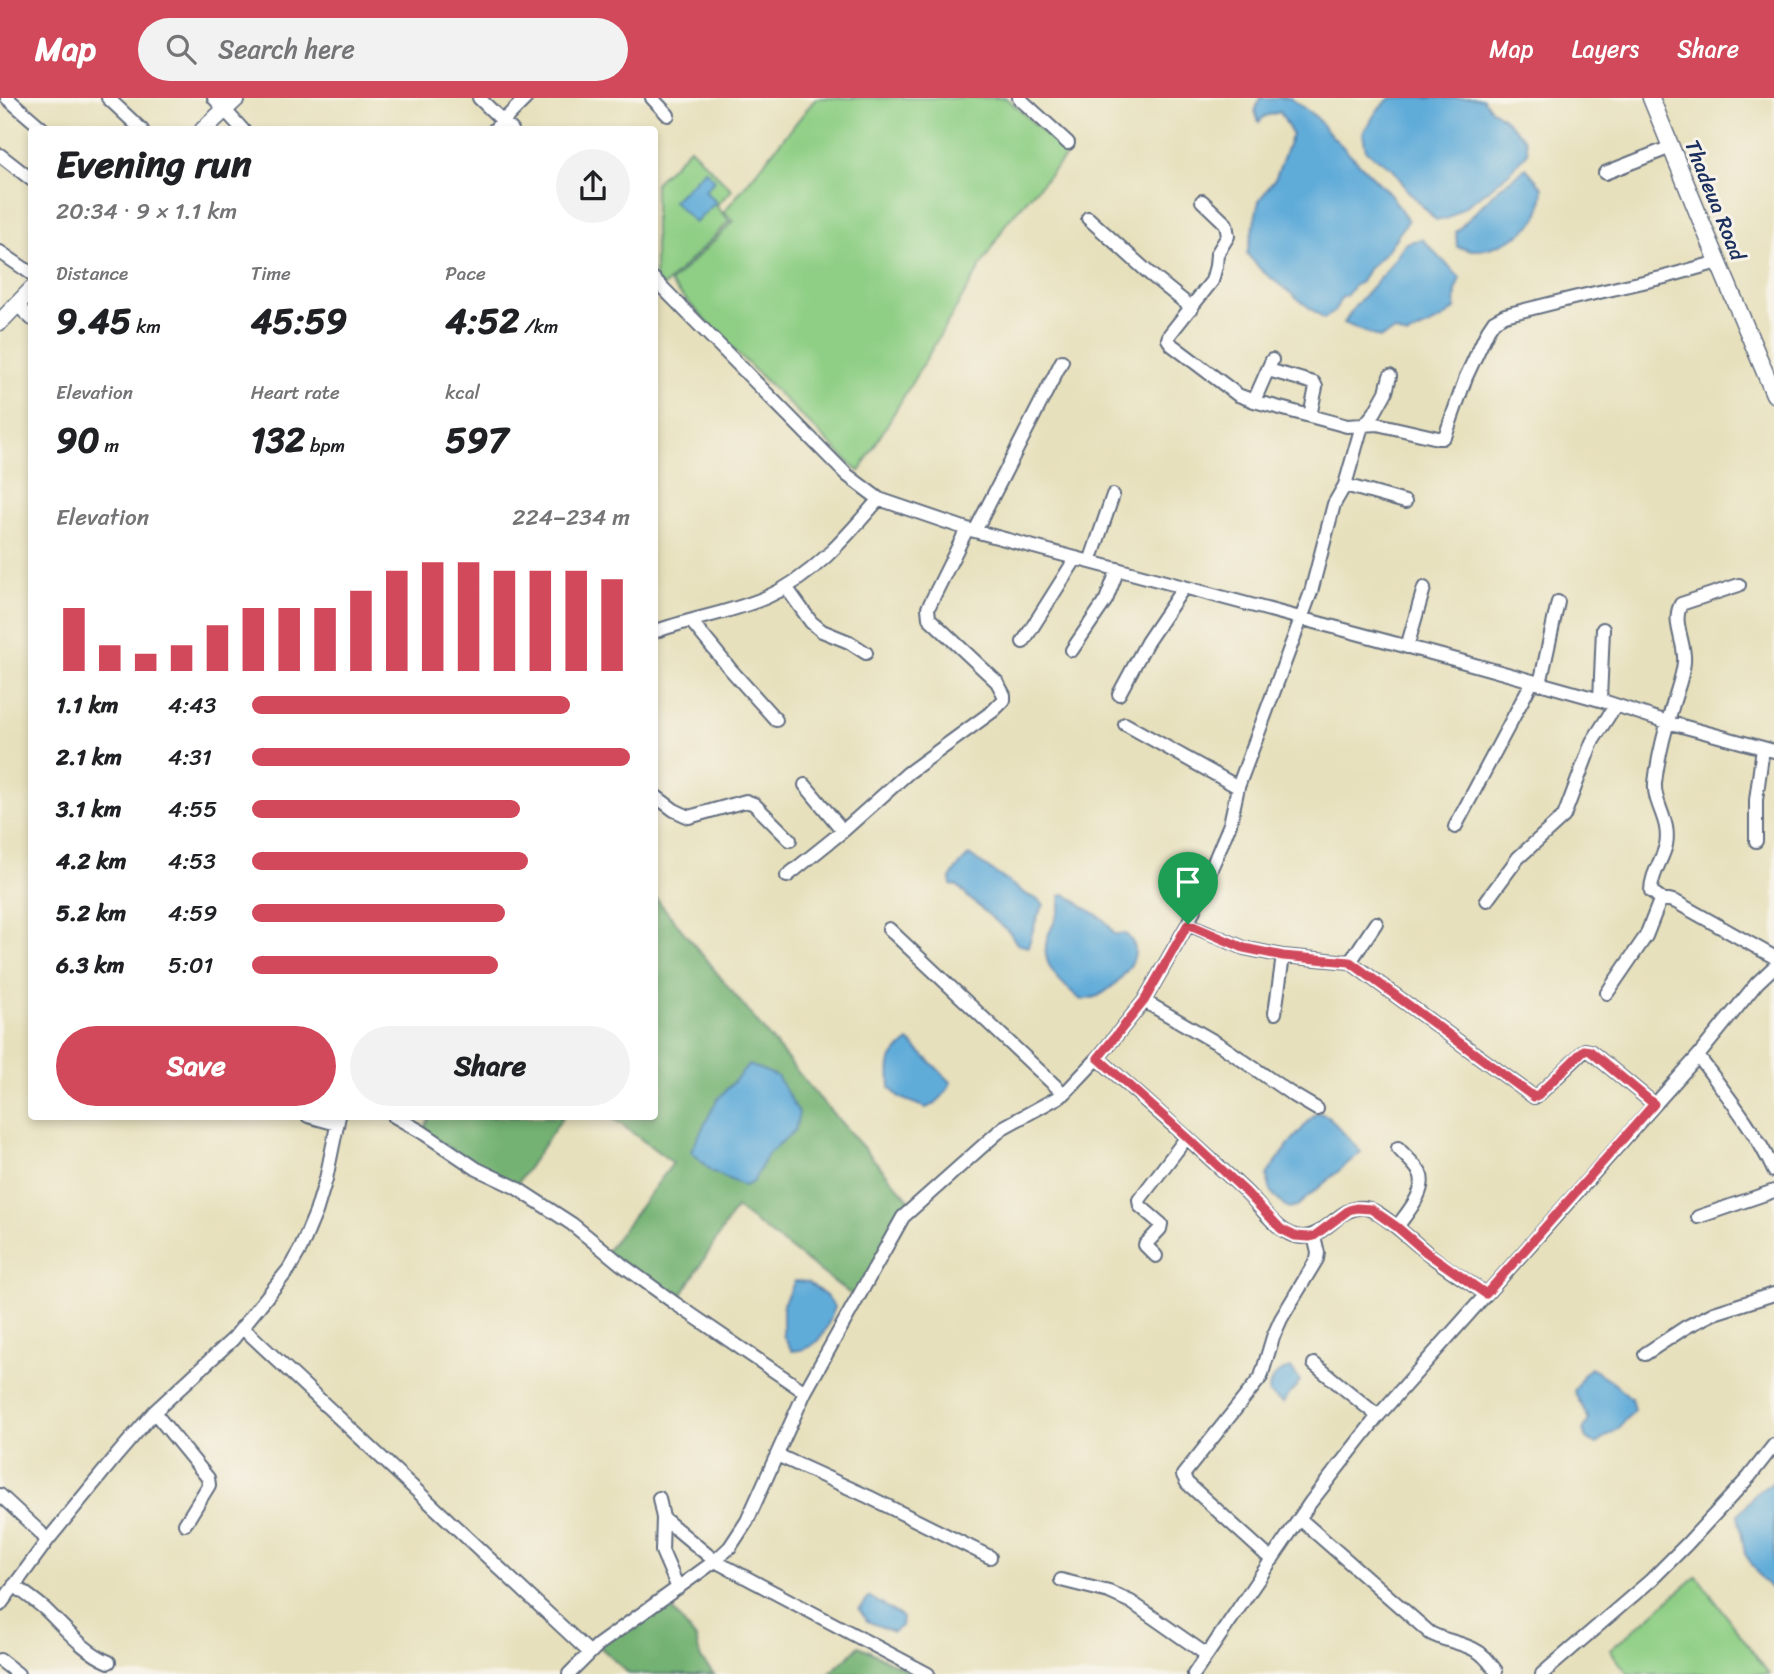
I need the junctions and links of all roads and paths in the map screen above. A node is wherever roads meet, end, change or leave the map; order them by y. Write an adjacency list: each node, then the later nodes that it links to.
1 (7, 98): 10 (street)
2 (108, 98): 11 (street)
3 (479, 98): 14 (street)
4 (526, 98): 15 (street)
5 (652, 98): 9 (street)
6 (1019, 98): 16 (street)
7 (1651, 98): 17 (main road, Thadeua Road)
8 (225, 102): 12 (main road); 13 (street)
9 (668, 115)
10 (39, 126)
11 (138, 126)
12 (207, 126)
13 (240, 126)
14 (502, 126)
15 (504, 126)
16 (1068, 143)
17 (1671, 147): 19 (street); 24 (main road, Thadeua Road)
18 (0, 155): 20 (street)
19 (1605, 173)
20 (28, 177)
21 (1202, 201): 29 (street)
22 (1088, 218): 29 (street)
23 (0, 252): 25 (street)
24 (1718, 262): 34 (main road, Thadeua Road); 37 (street)
25 (28, 271)
26 (658, 283): 40 (street)
27 (28, 293): 28 (main road)
28 (16, 304): 30 (street); 31 (main road)
29 (1192, 308): 35 (street)
30 (28, 315)
31 (0, 322)
32 (1062, 361): 42 (street)
33 (1390, 376): 37 (street)
34 (1774, 394)
35 (1254, 401): 36 (street); 36 (street)
36 (1310, 416): 37 (street)
37 (1363, 426): 38 (street)
38 (1345, 485): 41 (street); 51 (street)
39 (1113, 495): 44 (street)
40 (879, 499): 42 (street); 47 (street)
41 (1405, 502)
42 (971, 530): 43 (street); 71 (street)
43 (1076, 558): 44 (street); 55 (street)
44 (1090, 562): 45 (street)
45 (1118, 569): 48 (street); 57 (street)
46 (1739, 585): 64 (street)
47 (786, 587): 52 (street); 58 (street)
48 (1184, 587): 51 (street); 60 (street)
49 (1424, 588): 56 (street)
50 (1558, 602): 59 (street)
51 (1302, 620): 56 (street); 68 (street)
52 (691, 621): 54 (street); 63 (street)
53 (1603, 629): 61 (street)
54 (658, 631)
55 (1023, 642)
56 (1407, 647): 59 (street)
57 (1072, 650)
58 (866, 653)
59 (1536, 683): 61 (street); 70 (street)
60 (1119, 694)
61 (1600, 700): 62 (street)
62 (1615, 706): 64 (street); 75 (street)
63 (776, 720)
64 (1667, 722): 66 (street); 76 (street)
65 (1125, 724): 68 (street)
66 (1769, 750): 73 (street)
67 (805, 785): 71 (street)
68 (1238, 787): 78 (street)
69 (658, 798): 72 (street)
70 (1455, 827)
71 (843, 831): 74 (street)
72 (790, 839)
73 (1756, 841)
74 (787, 876)
75 (1486, 900)
76 (1663, 900): 81 (street); 84 (street)
77 (1376, 923): 82 (street)
78 (1188, 924): 80 (street); 85 (street)
79 (889, 929): 89 (street)
80 (1283, 956): 82 (street); 86 (street)
81 (1774, 957)
82 (1350, 962): 90 (street)
83 (1771, 975): 87 (street)
84 (1606, 993)
85 (1144, 1001): 88 (street); 91 (street)
86 (1275, 1013)
87 (1698, 1056): 90 (street); 96 (street)
88 (1098, 1058): 89 (street); 94 (street)
89 (1064, 1094): 107 (street)
90 (1654, 1104): 102 (street)
91 (1317, 1109)
92 (338, 1120): 104 (street)
93 (401, 1120): 107 (street)
94 (1187, 1137): 100 (street); 101 (street)
95 (1398, 1148): 99 (street)
96 (1774, 1171)
97 (1774, 1191): 98 (street)
98 (1699, 1217)
99 (1397, 1227): 100 (street); 102 (street)
100 (1314, 1236): 119 (street)
101 (1156, 1256)
102 (1486, 1294): 109 (street)
103 (1774, 1294): 105 (street)
104 (242, 1327): 108 (street); 125 (street)
105 (1645, 1354)
106 (1314, 1364): 109 (street)
107 (805, 1392): 111 (street)
108 (154, 1412): 116 (street); 117 (street)
109 (1378, 1416): 115 (street)
110 (1774, 1445): 134 (street)
111 (777, 1455): 118 (street); 120 (street)
112 (0, 1495): 117 (street)
113 (659, 1498): 114 (street)
114 (663, 1518): 120 (street); 123 (street)
115 (1300, 1519): 119 (street); 129 (street)
116 (185, 1524)
117 (47, 1541): 122 (street)
118 (990, 1557)
119 (1272, 1560): 126 (street)
120 (715, 1562): 123 (street); 132 (street)
121 (1060, 1580): 126 (street)
122 (14, 1585): 124 (street); 128 (street)
123 (678, 1588): 125 (street)
124 (0, 1605)
125 (589, 1652): 131 (street)
126 (1207, 1655): 133 (street)
127 (0, 1660): 130 (street)
128 (109, 1662)
129 (1496, 1671)
130 (18, 1674)
131 (569, 1674)
132 (928, 1674)
133 (1194, 1674)
134 (1542, 1674)

